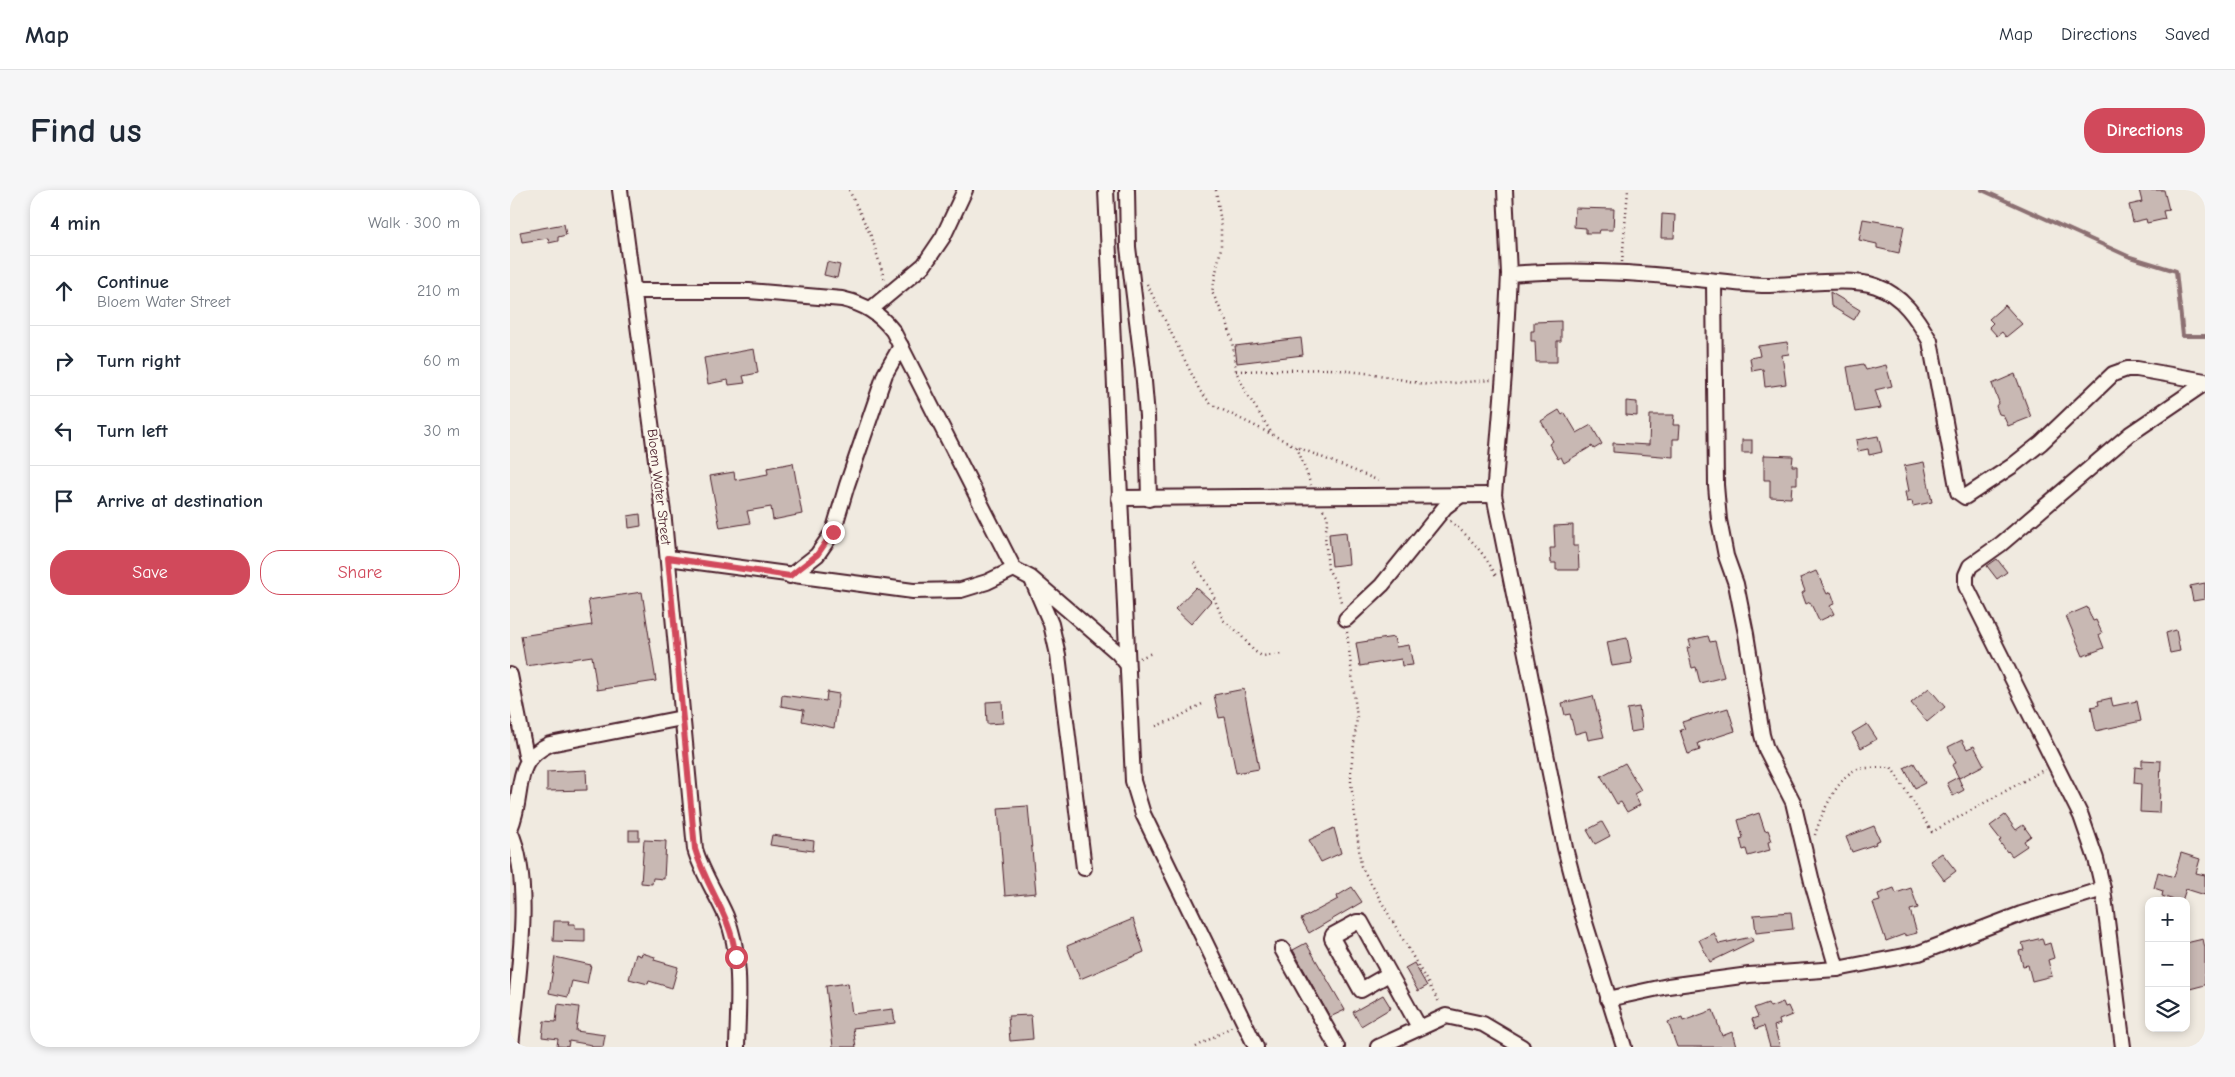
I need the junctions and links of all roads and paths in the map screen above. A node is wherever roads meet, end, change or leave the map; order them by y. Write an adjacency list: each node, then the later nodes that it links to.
1 (620, 190): 13 (street, Bloem Water Street)
2 (849, 190): 14 (path)
3 (965, 190): 14 (street)
4 (1106, 190): 26 (street)
5 (1127, 190): 27 (street)
6 (1216, 190): 17 (path)
7 (1505, 190): 10 (street)
8 (1628, 190): 9 (path)
9 (1621, 273): 10 (street); 12 (street)
10 (1509, 274): 18 (street)
11 (1145, 281): 20 (path)
12 (1714, 282): 19 (street); 45 (street)
13 (634, 291): 15 (street); 29 (street, Bloem Water Street)
14 (888, 294): 15 (street)
15 (871, 309): 16 (street)
16 (901, 346): 31 (street); 32 (street)
17 (1236, 371): 18 (path); 20 (path)
18 (1504, 374): 23 (street)
19 (2205, 382): 43 (street)
20 (1271, 433): 21 (path)
21 (1297, 446): 24 (path); 25 (path)
22 (1462, 494): 23 (street); 24 (street); 28 (street)
23 (1494, 495): 34 (street)
24 (1406, 496): 25 (street)
25 (1315, 497): 27 (street); 35 (path)
26 (1119, 498): 27 (street); 37 (street)
27 (1149, 499)
28 (1439, 513): 34 (path); 35 (street)
29 (668, 558): 32 (street); 40 (street, Bloem Water Street)
30 (1194, 563): 36 (path)
31 (1014, 568): 32 (street); 33 (street)
32 (790, 576)
33 (1031, 578): 37 (street); 46 (street)
34 (1513, 596): 51 (street)
35 (1346, 619): 52 (path)
36 (1282, 654)
37 (1127, 664): 53 (street)
38 (510, 675): 42 (street)
39 (1202, 704): 41 (path)
40 (682, 718): 42 (street); 56 (street, Bloem Water Street)
41 (1156, 726)
42 (526, 756): 44 (street)
43 (2055, 763): 45 (path); 47 (street)
44 (510, 830): 55 (street)
45 (1803, 848): 49 (street)
46 (1084, 868)
47 (2103, 889): 49 (street); 63 (street)
48 (1282, 949): 59 (street)
49 (1837, 969): 51 (street)
50 (1389, 974): 50 (street); 54 (street)
51 (1608, 999): 62 (street)
52 (1446, 1016): 54 (street); 61 (street)
53 (1243, 1020): 57 (path); 58 (street)
54 (1419, 1027): 60 (street)
55 (511, 1047)
56 (737, 1047)
57 (1196, 1047)
58 (1256, 1047)
59 (1337, 1047)
60 (1378, 1047)
61 (1522, 1047)
62 (1624, 1047)
63 (2122, 1047)

